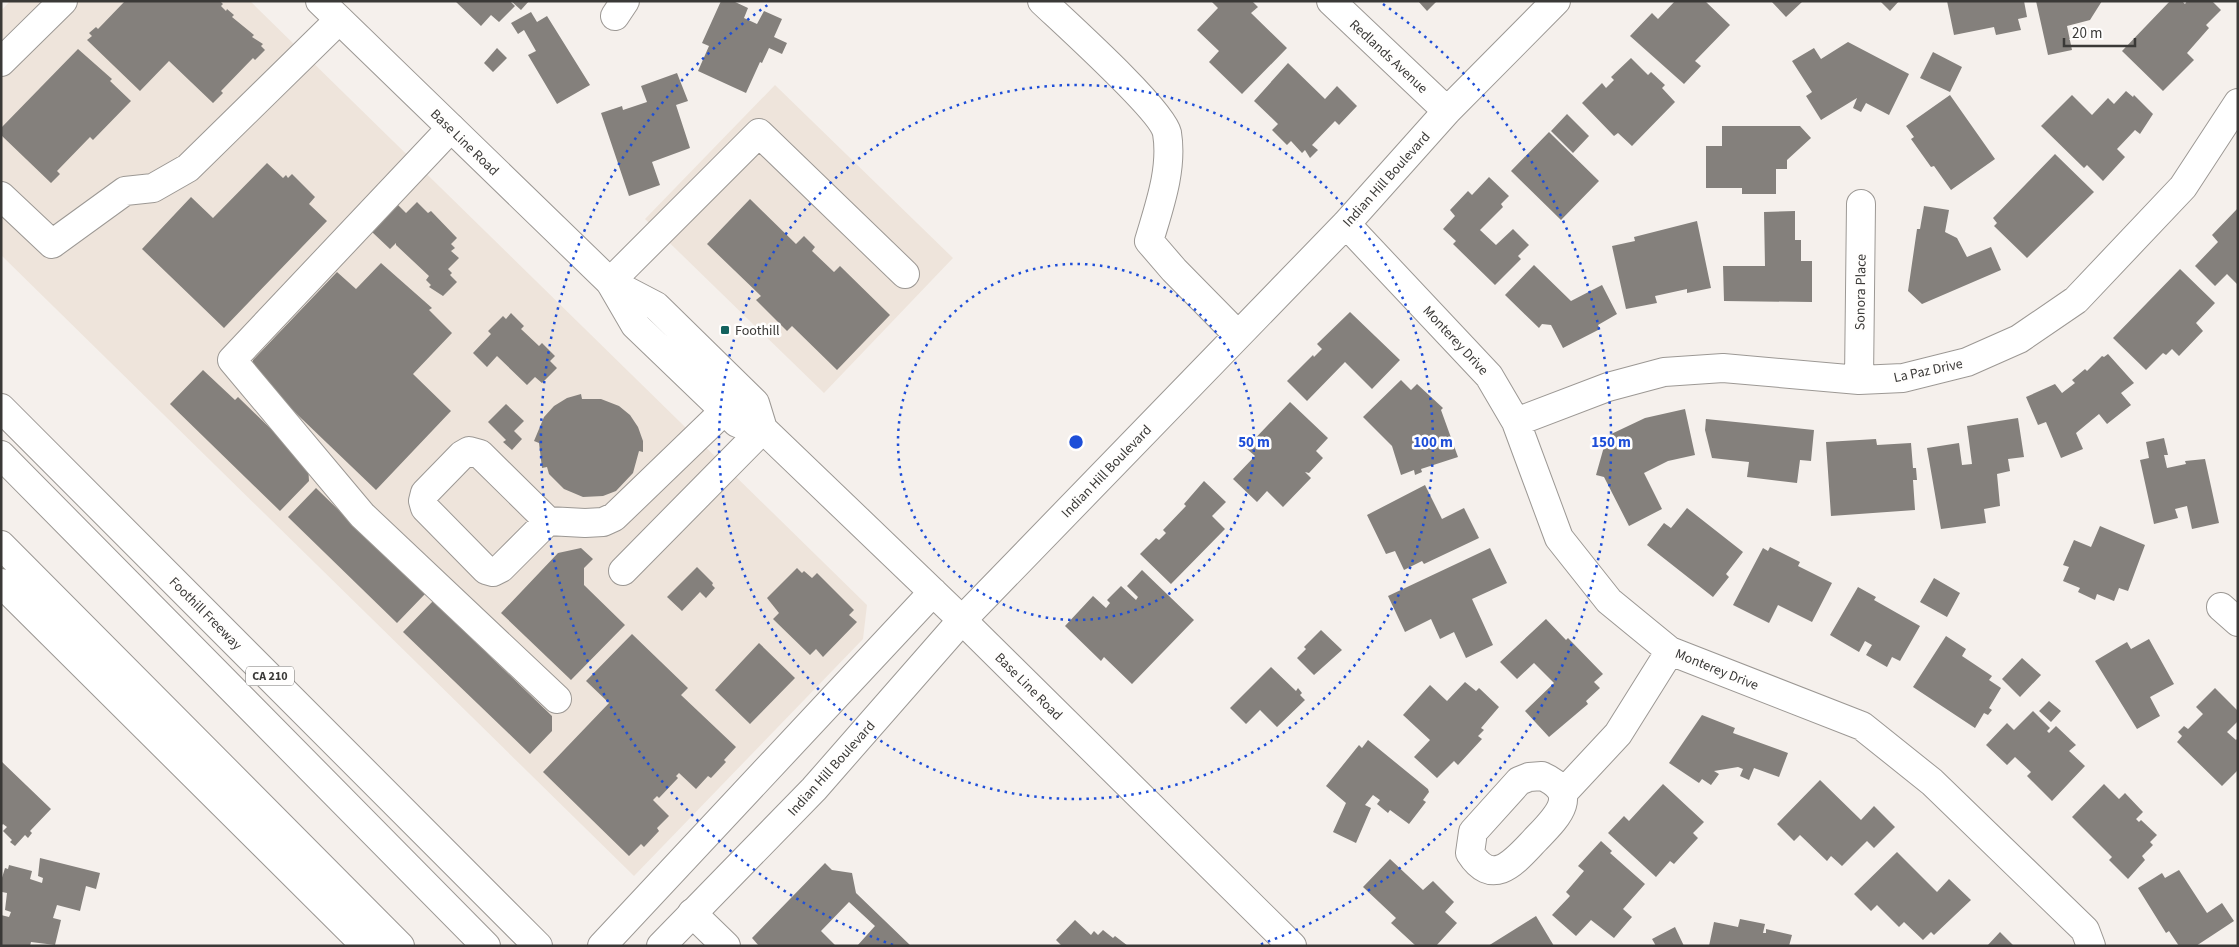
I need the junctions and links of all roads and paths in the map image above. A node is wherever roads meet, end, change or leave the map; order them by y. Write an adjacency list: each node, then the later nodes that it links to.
1 (63, 1): 7 (main road)
2 (320, 1): 6 (main road, Base Line Road)
3 (1042, 1): 16 (main road)
4 (1331, 1): 9 (main road, Redlands Avenue)
5 (1556, 1): 9 (main road, Indian Hill Boulevard)
6 (339, 20): 10 (main road, Base Line Road); 11 (main road)
7 (1, 62)
8 (2238, 103): 17 (main road, La Paz Drive)
9 (1447, 111): 13 (main road, Indian Hill Boulevard)
10 (451, 128): 15 (main road, Base Line Road); 30 (main road)
11 (1, 196)
12 (1861, 204): 17 (main road, Sonora Place)
13 (1346, 224): 16 (main road, Indian Hill Boulevard); 20 (main road, Monterey Drive)
14 (905, 274): 15 (main road)
15 (610, 282): 19 (main road, Base Line Road); 21 (main road, Base Line Road)
16 (1238, 335): 28 (main road, Indian Hill Boulevard)
17 (1859, 380): 20 (main road, La Paz Drive)
18 (1, 408): 36 (main road, Foothill Freeway / CA 210)
19 (724, 411): 21 (main road, Base Line Road); 23 (main road)
20 (1516, 422): 29 (main road, Monterey Drive)
21 (763, 429): 25 (main road); 27 (main road, Base Line Road)
22 (1, 455): 35 (main road)
23 (548, 521): 23 (main road)
24 (1, 545): 34 (main road)
25 (623, 571)
26 (1, 583): 33 (main road)
27 (933, 592): 28 (main road, Base Line Road); 37 (main road)
28 (962, 620): 32 (main road, Indian Hill Boulevard); 40 (main road, Base Line Road)
29 (1670, 651): 31 (main road); 41 (main road, Monterey Drive)
30 (557, 699)
31 (1563, 793)
32 (692, 913): 38 (main road, Indian Hill Boulevard); 39 (main road)
33 (366, 946)
34 (400, 946)
35 (486, 946)
36 (538, 946)
37 (602, 946)
38 (661, 946)
39 (726, 946)
40 (1292, 946)
41 (2091, 946)

